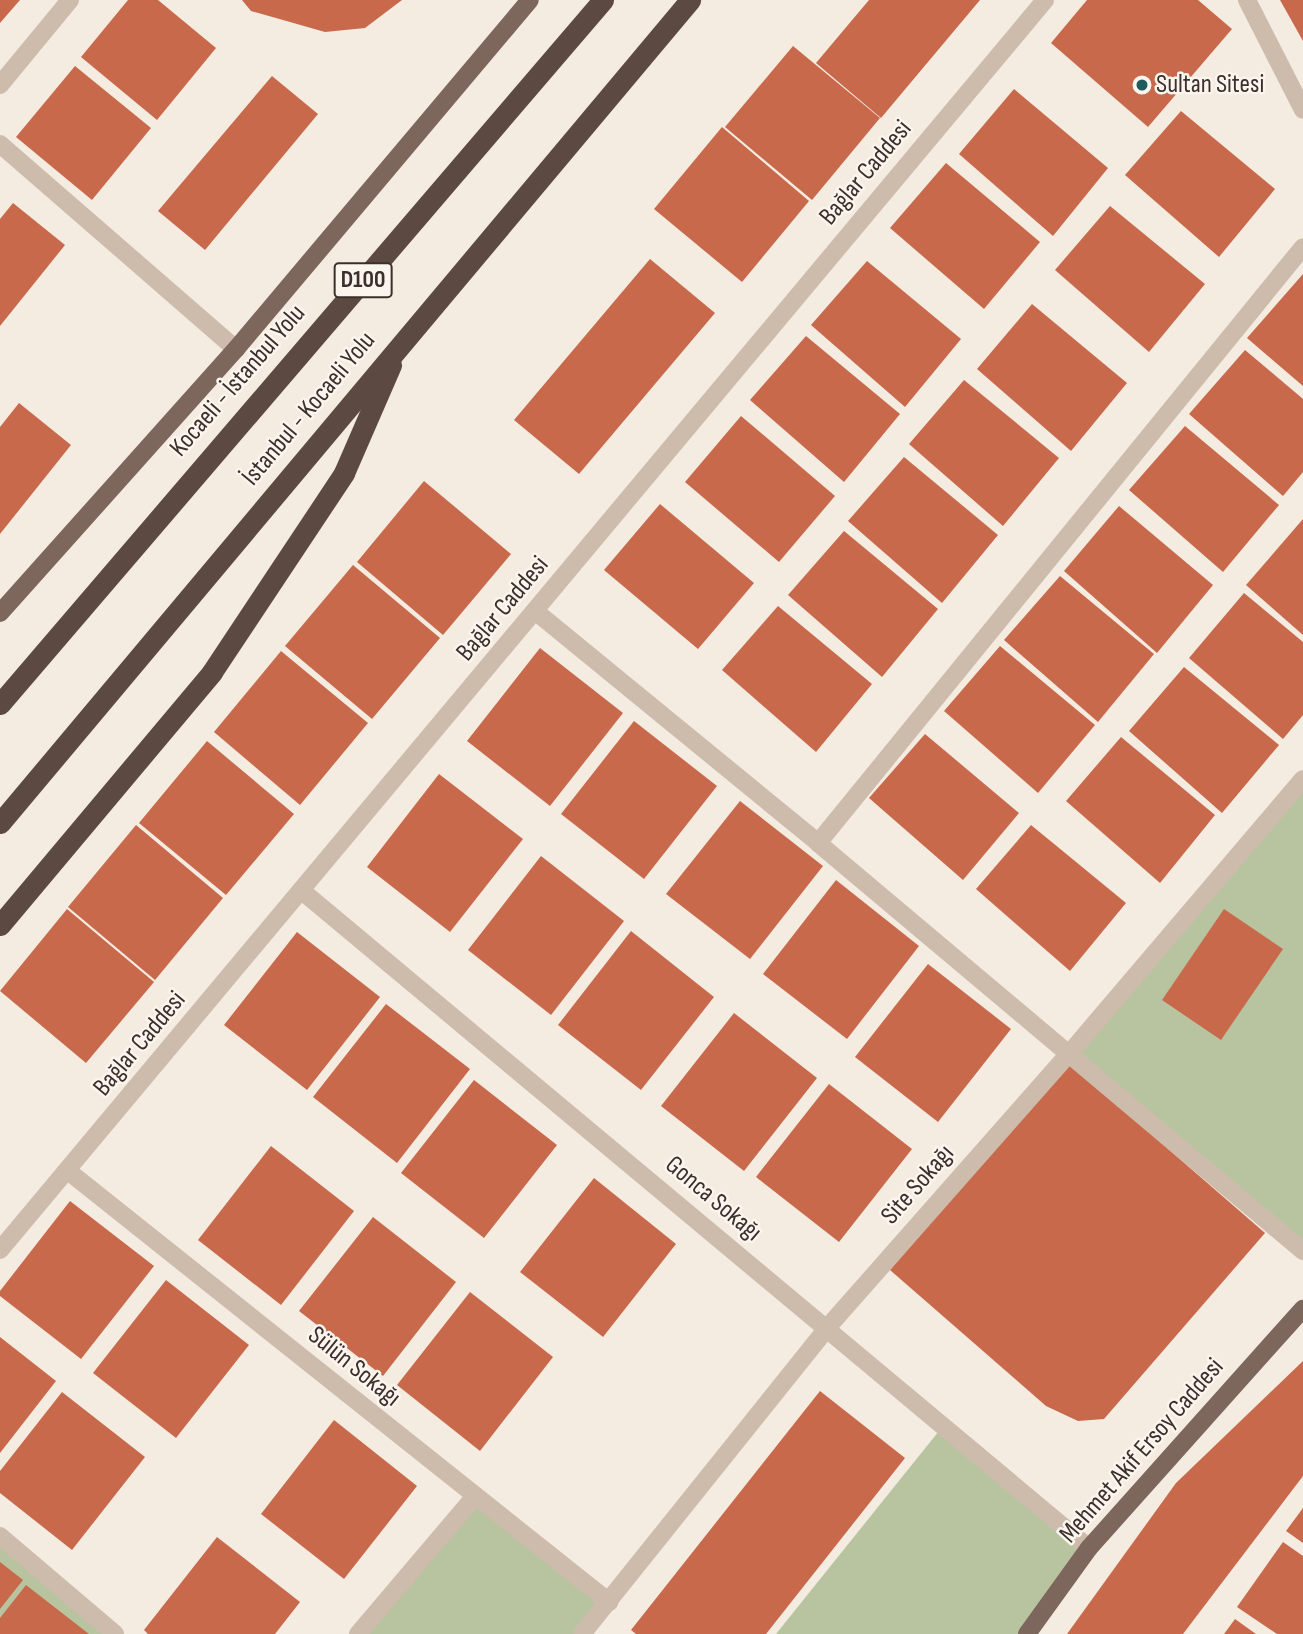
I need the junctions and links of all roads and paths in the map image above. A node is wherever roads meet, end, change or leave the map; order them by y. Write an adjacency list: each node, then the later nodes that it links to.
1 (70, 0): 7 (street)
2 (530, 0): 12 (main road)
3 (603, 0): 13 (highway, Kocaeli - İstanbul Yolu / D100)
4 (690, 0): 11 (highway, İstanbul - Kocaeli Yolu / D100)
5 (1045, 0): 14 (street, Bağlar Caddesi)
6 (1247, 0): 8 (street)
7 (0, 85)
8 (1303, 110)
9 (0, 144): 12 (street)
10 (1303, 247): 20 (street)
11 (402, 341): 19 (highway, İstanbul - Kocaeli Yolu / D100); 22 (highway)
12 (236, 349): 15 (main road)
13 (123, 559): 16 (highway); 17 (highway, Kocaeli - İstanbul Yolu / D100)
14 (535, 611): 20 (street); 21 (street, Bağlar Caddesi)
15 (0, 614)
16 (0, 687)
17 (0, 704)
18 (1303, 779): 23 (street, Site Sokağı)
19 (0, 823)
20 (818, 843): 23 (street)
21 (302, 891): 24 (street, Bağlar Caddesi); 28 (street, Gonca Sokağı)
22 (0, 925)
23 (1068, 1055): 26 (street); 28 (street, Site Sokağı)
24 (68, 1171): 25 (street, Bağlar Caddesi); 29 (street, Sülün Sokağı)
25 (0, 1250)
26 (1303, 1251)
27 (1303, 1308): 31 (main road, Mehmet Akif Ersoy Caddesi)
28 (827, 1328): 31 (street, Gonca Sokağı); 32 (street, Site Sokağı)
29 (475, 1496): 32 (street, Sülün Sokağı); 34 (street)
30 (0, 1536): 33 (street)
31 (1090, 1548): 36 (main road, Mehmet Akif Ersoy Caddesi)
32 (609, 1602): 35 (street, Site Sokağı)
33 (115, 1634)
34 (358, 1634)
35 (582, 1634)
36 (1027, 1634)

